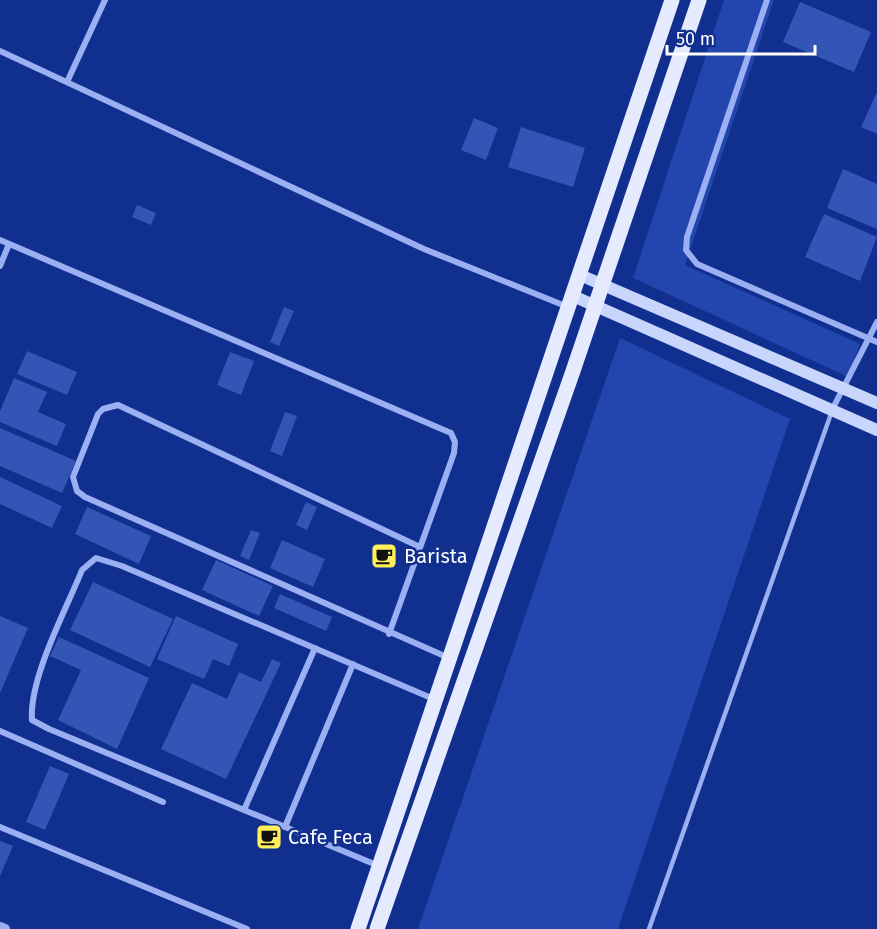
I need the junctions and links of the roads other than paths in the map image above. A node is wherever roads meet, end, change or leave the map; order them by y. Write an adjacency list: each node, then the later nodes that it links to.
1 (105, 0): 6 (street)
2 (672, 0): 10 (main road)
3 (699, 0): 11 (main road)
4 (767, 0): 15 (street)
5 (0, 51): 6 (street)
6 (67, 82): 12 (street)
7 (0, 240): 8 (street)
8 (9, 244): 9 (street); 21 (street)
9 (0, 266)
10 (580, 275): 11 (main road); 12 (main road)
11 (603, 284): 13 (main road); 17 (main road)
12 (571, 301): 13 (main road); 24 (main road)
13 (596, 304): 19 (main road); 37 (main road)
14 (877, 322): 15 (street)
15 (869, 339): 16 (street); 17 (street)
16 (877, 342)
17 (844, 389): 18 (main road); 19 (street)
18 (877, 404)
19 (832, 411): 20 (main road); 38 (lane)
20 (877, 430)
21 (420, 547): 22 (street); 22 (street)
22 (389, 634): 24 (street)
23 (315, 648): 25 (street); 29 (street); 29 (street)
24 (450, 659): 26 (main road)
25 (353, 664): 26 (street); 31 (street)
26 (436, 700): 32 (main road)
27 (0, 731): 28 (street)
28 (163, 802)
29 (244, 810): 31 (street)
30 (0, 827): 35 (street)
31 (285, 827): 32 (street)
32 (380, 866): 36 (main road)
33 (0, 927): 34 (street)
34 (5, 929)
35 (247, 929)
36 (358, 929)
37 (377, 929)
38 (649, 929)

